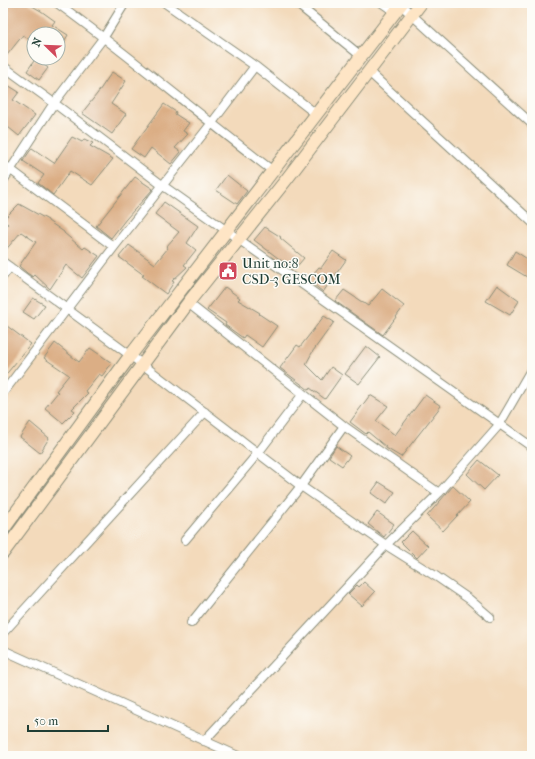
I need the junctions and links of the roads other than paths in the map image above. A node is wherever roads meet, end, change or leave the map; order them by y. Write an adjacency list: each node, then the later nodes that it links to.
1 (57, 3): 9 (street)
2 (125, 3): 9 (street)
3 (164, 3): 12 (street)
4 (296, 3): 10 (street)
5 (382, 3): 7 (street)
6 (421, 3): 8 (street)
7 (399, 7): 8 (street); 10 (street)
8 (411, 15): 13 (street); 17 (street)
9 (104, 37): 14 (street); 16 (street)
10 (361, 56): 15 (street)
11 (3, 66): 14 (street)
12 (255, 66): 15 (street); 16 (street)
13 (369, 72): 23 (street); 25 (street)
14 (54, 103): 19 (street); 22 (street)
15 (316, 114): 20 (street)
16 (211, 124): 20 (street); 22 (street)
17 (532, 124)
18 (3, 164): 19 (street)
19 (11, 170): 21 (street); 26 (street)
20 (273, 172): 24 (street)
21 (3, 181)
22 (162, 185): 24 (street); 26 (street)
23 (532, 222)
24 (226, 231): 25 (street); 32 (street)
25 (239, 240): 30 (street); 38 (street)
26 (114, 247): 31 (street)
27 (3, 262): 28 (street)
28 (10, 267): 29 (street); 31 (street)
29 (3, 276)
30 (188, 303): 33 (street); 36 (street)
31 (67, 310): 32 (street); 35 (street)
32 (130, 356): 33 (street); 44 (street)
33 (142, 364): 37 (street); 47 (street)
34 (532, 368): 38 (street)
35 (3, 393)
36 (303, 394): 39 (street); 41 (street)
37 (205, 412): 41 (street); 50 (street)
38 (499, 425): 40 (street); 43 (street)
39 (344, 426): 42 (street); 43 (street)
40 (532, 447)
41 (258, 453): 42 (street); 45 (street)
42 (301, 486): 46 (street); 49 (street)
43 (439, 493): 46 (street)
44 (3, 530)
45 (185, 540)
46 (386, 545): 48 (street); 52 (street)
47 (3, 553)
48 (490, 617)
49 (191, 623)
50 (3, 633)
51 (3, 650): 52 (street)
52 (204, 741): 53 (street)
53 (238, 756)

